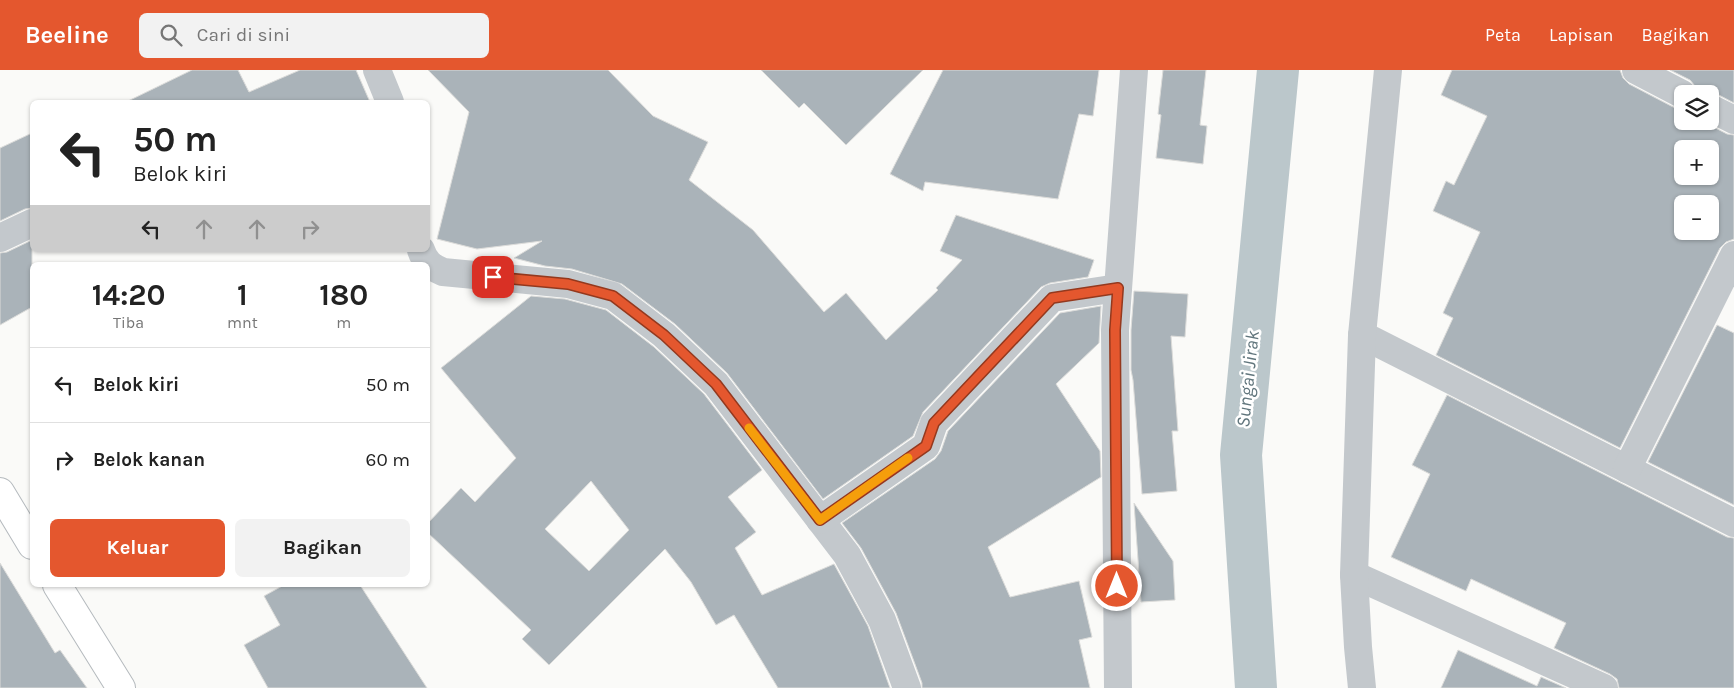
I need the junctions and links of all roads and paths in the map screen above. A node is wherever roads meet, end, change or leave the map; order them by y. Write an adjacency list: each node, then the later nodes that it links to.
1 (377, 70): 6 (street)
2 (1134, 70): 13 (street)
3 (1388, 70): 14 (street)
4 (1636, 70): 5 (street)
5 (1674, 90)
6 (389, 100)
7 (1719, 112): 8 (street)
8 (1734, 120)
9 (30, 224): 10 (street)
10 (0, 238)
11 (1734, 255): 15 (street)
12 (430, 265): 17 (street)
13 (1118, 288): 17 (street); 24 (street)
14 (1362, 335): 15 (street); 20 (street)
15 (1626, 469): 18 (street)
16 (0, 492): 19 (main road)
17 (820, 520): 23 (street)
18 (1734, 523)
19 (30, 542)
20 (1354, 575): 25 (street); 26 (street)
21 (58, 587): 22 (main road)
22 (121, 688)
23 (907, 688)
24 (1118, 688)
25 (1362, 688)
26 (1604, 688)

